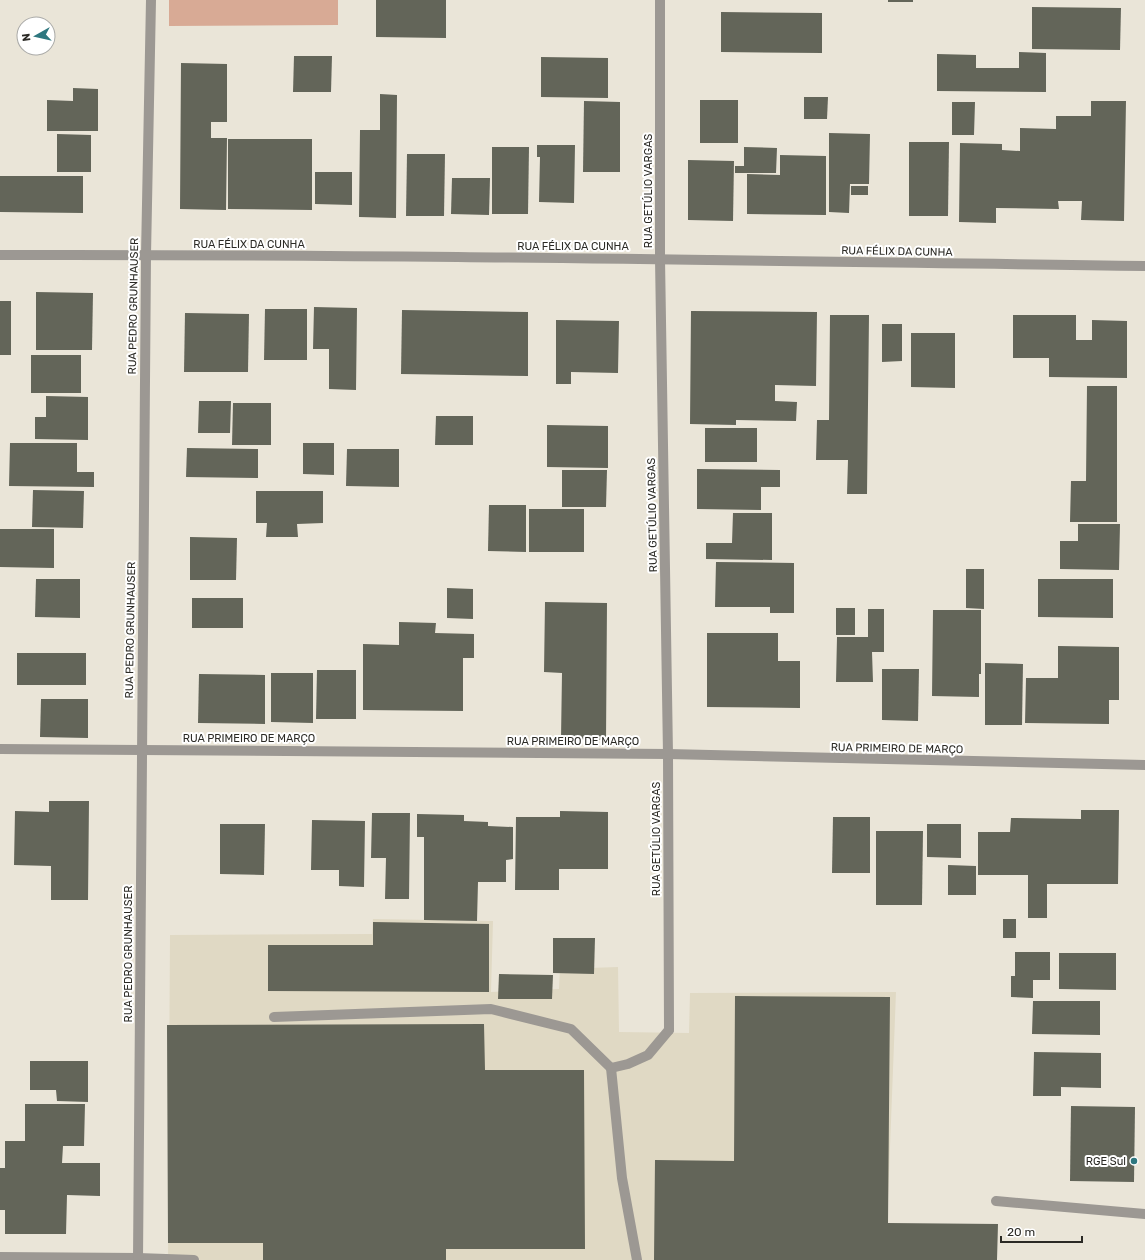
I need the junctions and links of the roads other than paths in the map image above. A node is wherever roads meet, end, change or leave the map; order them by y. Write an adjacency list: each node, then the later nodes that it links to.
1 (151, 0): 4 (street, RUA PEDRO GRUNHAUSER)
2 (660, 0): 5 (street, RUA GETÚLIO VARGAS)
3 (0, 255): 4 (street, RUA FÉLIX DA CUNHA)
4 (146, 255): 5 (street, RUA FÉLIX DA CUNHA); 8 (street, RUA PEDRO GRUNHAUSER)
5 (660, 259): 6 (street, RUA FÉLIX DA CUNHA); 9 (street, RUA GETÚLIO VARGAS)
6 (1145, 266)
7 (0, 750): 8 (street, RUA PRIMEIRO DE MARÇO)
8 (141, 750): 9 (street, RUA PRIMEIRO DE MARÇO); 16 (street, RUA PEDRO GRUNHAUSER)
9 (668, 754): 10 (street, RUA PRIMEIRO DE MARÇO); 12 (street, RUA GETÚLIO VARGAS)
10 (1145, 765)
11 (274, 1017): 12 (street)
12 (611, 1068): 18 (street)
13 (996, 1201): 14 (street)
14 (1145, 1214)
15 (0, 1257): 16 (street)
16 (138, 1259): 17 (street)
17 (194, 1260)
18 (637, 1260)

